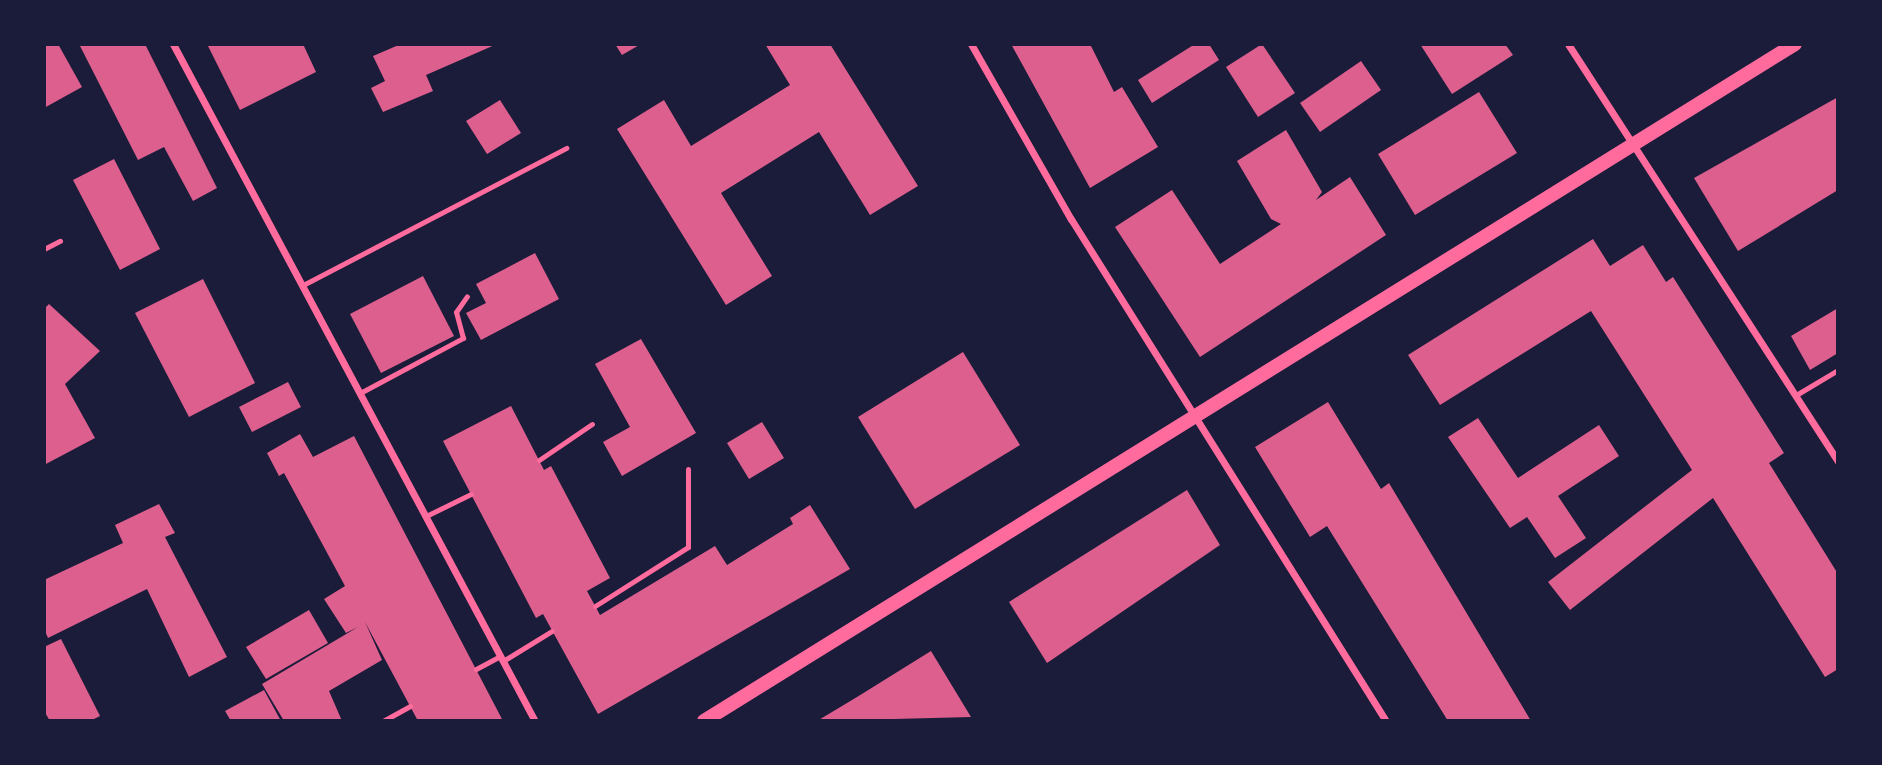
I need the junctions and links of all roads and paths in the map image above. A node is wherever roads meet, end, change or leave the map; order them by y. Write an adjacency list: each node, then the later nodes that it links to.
1 (173, 44): 9 (street)
2 (971, 44): 14 (street)
3 (1568, 44): 5 (street)
4 (1795, 44): 5 (main road)
5 (1634, 144): 13 (street); 14 (main road)
6 (566, 148): 9 (lane)
7 (60, 242): 8 (lane)
8 (44, 249)
9 (303, 285): 12 (street)
10 (467, 296): 12 (lane)
11 (1838, 370): 13 (lane)
12 (360, 393): 20 (street)
13 (1797, 395): 17 (street)
14 (1196, 415): 28 (main road); 29 (street)
15 (592, 424): 16 (lane)
16 (539, 460)
17 (1838, 461)
18 (688, 469): 21 (lane)
19 (471, 494): 20 (lane)
20 (426, 516): 23 (street)
21 (595, 606)
22 (552, 631): 23 (lane)
23 (502, 658): 24 (lane); 27 (street)
24 (476, 669)
25 (410, 706): 26 (lane)
26 (383, 721)
27 (535, 721)
28 (704, 721)
29 (1386, 721)

